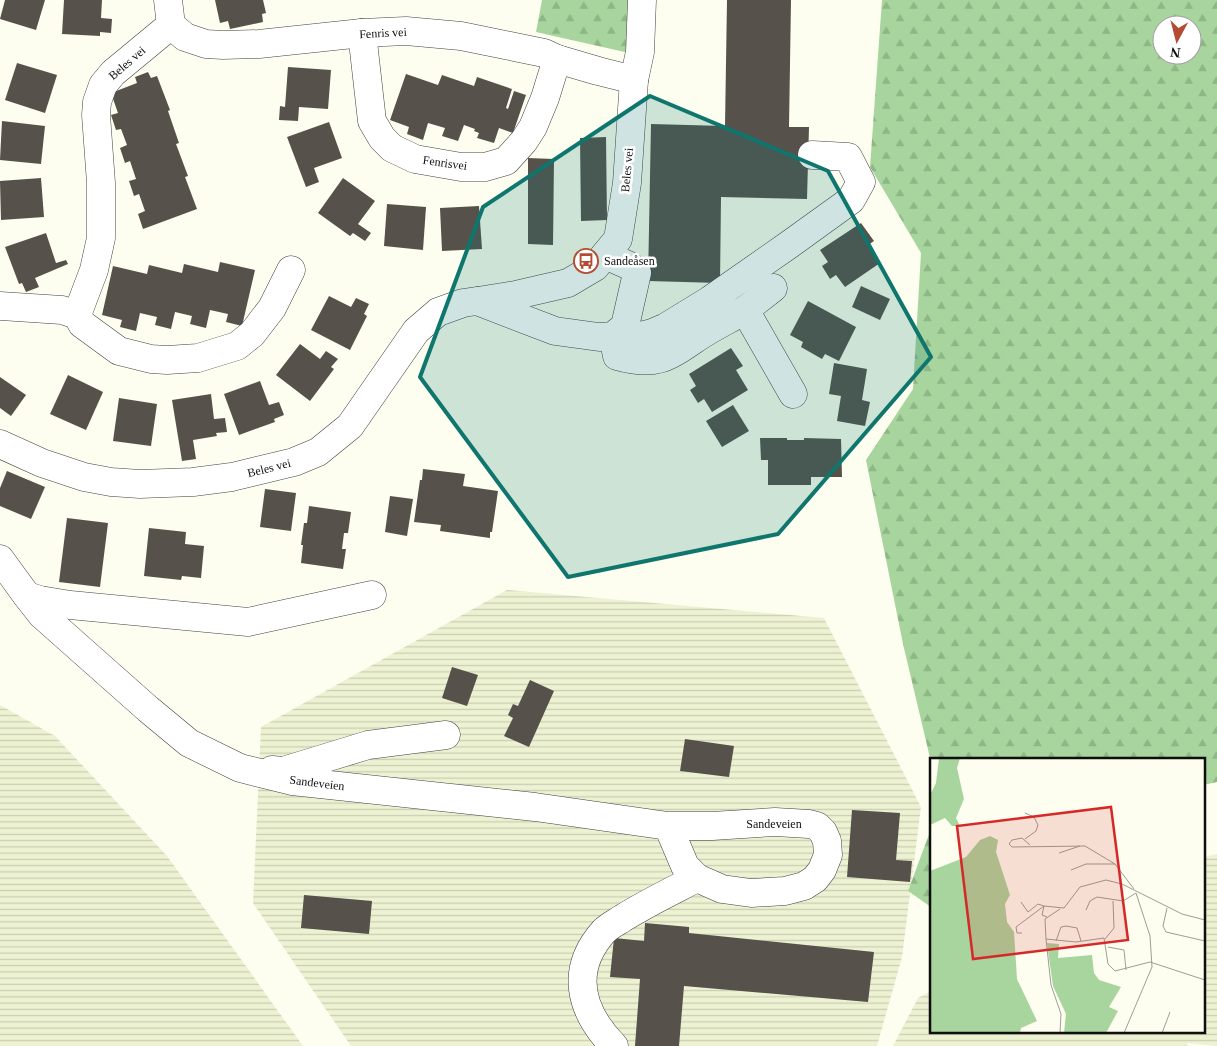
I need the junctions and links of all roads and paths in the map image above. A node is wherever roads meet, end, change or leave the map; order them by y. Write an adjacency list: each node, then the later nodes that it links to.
1 (642, 0): 5 (street, Beles vei)
2 (170, 12): 3 (street, Fenris vei); 13 (street, Beles vei)
3 (362, 33): 4 (street, Fenris vei); 4 (street, Fenrisvei)
4 (557, 59): 5 (street, Fenris vei)
5 (627, 78): 7 (street, Beles vei)
6 (812, 155): 14 (street)
7 (605, 255): 10 (street, Beles vei); 14 (street)
8 (291, 270): 13 (street)
9 (773, 288): 12 (street)
10 (477, 301): 14 (street); 16 (street, Beles vei)
11 (0, 306): 13 (street)
12 (745, 310): 14 (street); 15 (street)
13 (77, 315)
14 (612, 336)
15 (793, 394)
16 (0, 444)
17 (0, 559): 19 (street, Sandeveien)
18 (372, 595): 19 (street)
19 (27, 596): 21 (street, Sandeveien)
20 (446, 735): 21 (street)
21 (240, 768): 22 (street, Sandeveien)
22 (668, 826): 23 (street, Sandeveien); 23 (street, Sandeveien)
23 (697, 878): 24 (street)
24 (614, 1046)

